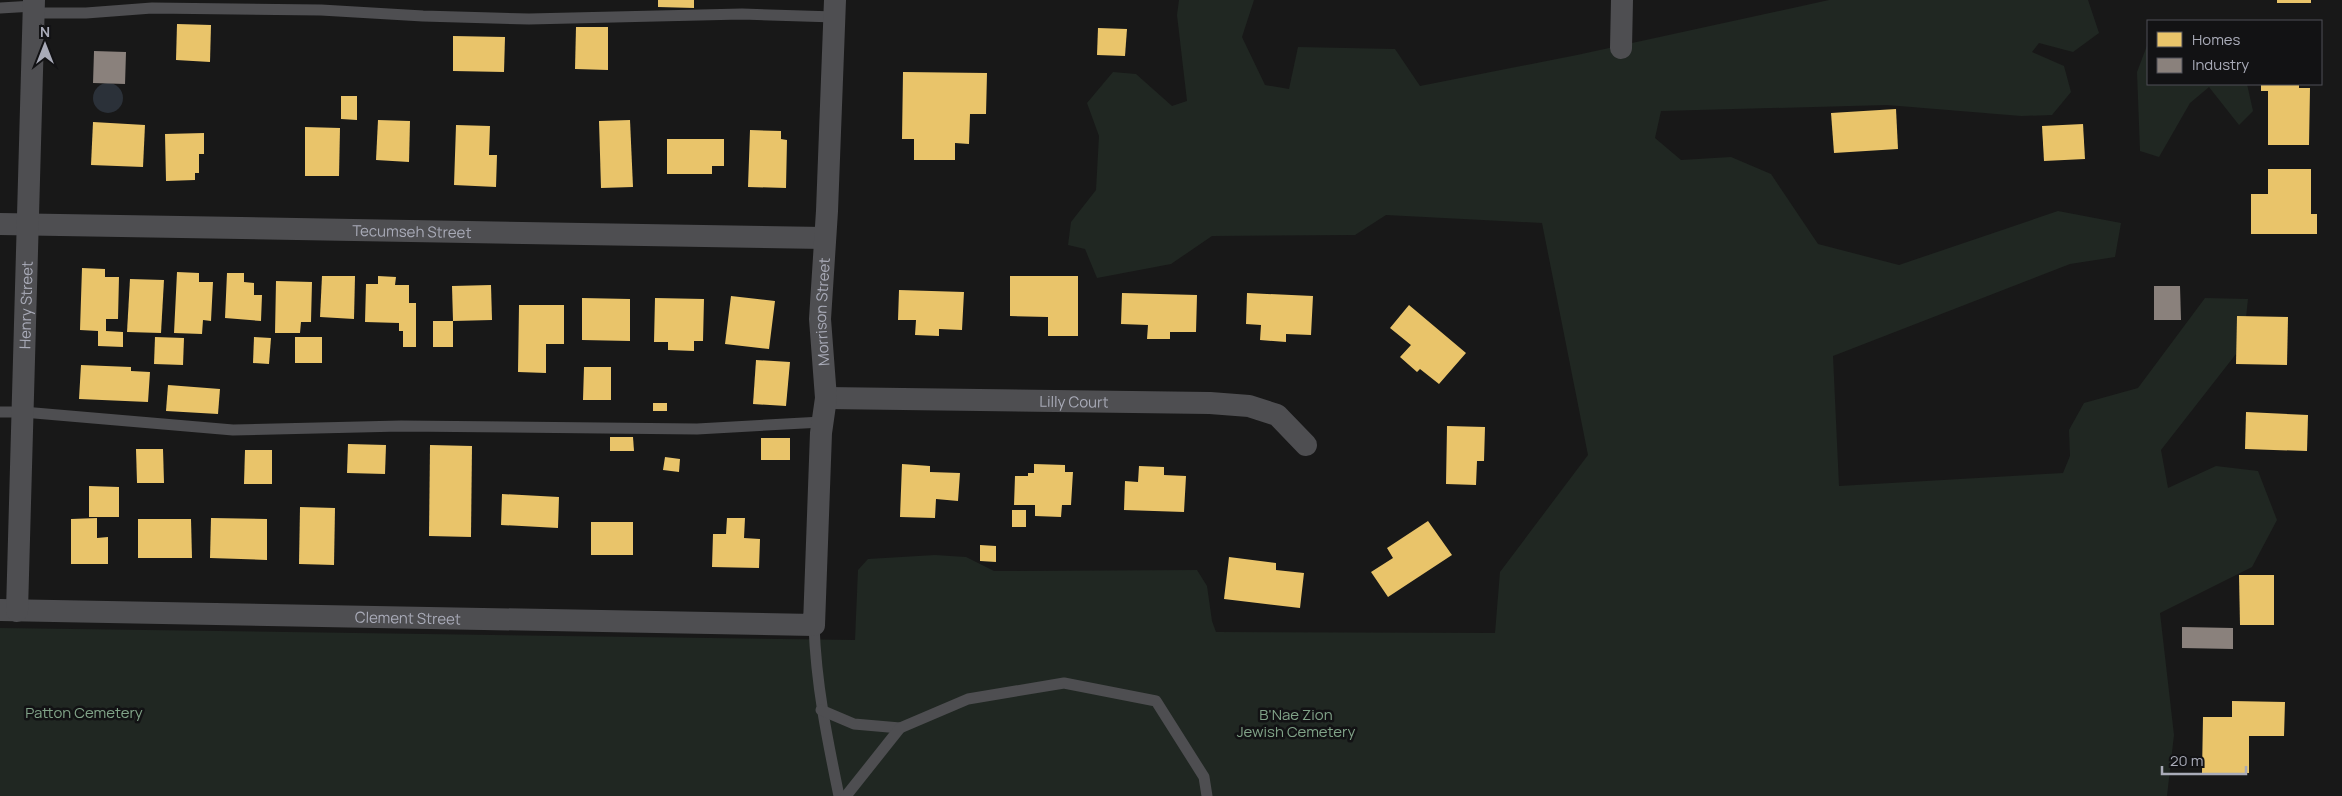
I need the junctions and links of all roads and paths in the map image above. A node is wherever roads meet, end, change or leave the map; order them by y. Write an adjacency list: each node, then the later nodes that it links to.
1 (1622, 0): 5 (street)
2 (34, 6): 3 (lane); 4 (lane); 7 (street, Henry Street)
3 (0, 8)
4 (835, 9): 8 (street, Morrison Street)
5 (1621, 48)
6 (0, 224): 7 (street, Tecumseh Street)
7 (28, 224): 8 (street, Tecumseh Street); 11 (street, Henry Street)
8 (824, 238): 9 (street, Morrison Street)
9 (826, 398): 12 (street, Morrison Street); 13 (street, Lilly Court)
10 (0, 412): 11 (lane)
11 (23, 412): 12 (lane); 14 (street, Henry Street)
12 (822, 422): 15 (street, Morrison Street)
13 (1306, 445)
14 (9, 610): 15 (street, Clement Street)
15 (814, 624): 16 (lane)
16 (821, 710): 17 (lane); 18 (lane)
17 (900, 728): 19 (lane); 20 (lane)
18 (839, 796)
19 (846, 796)
20 (1207, 796)

